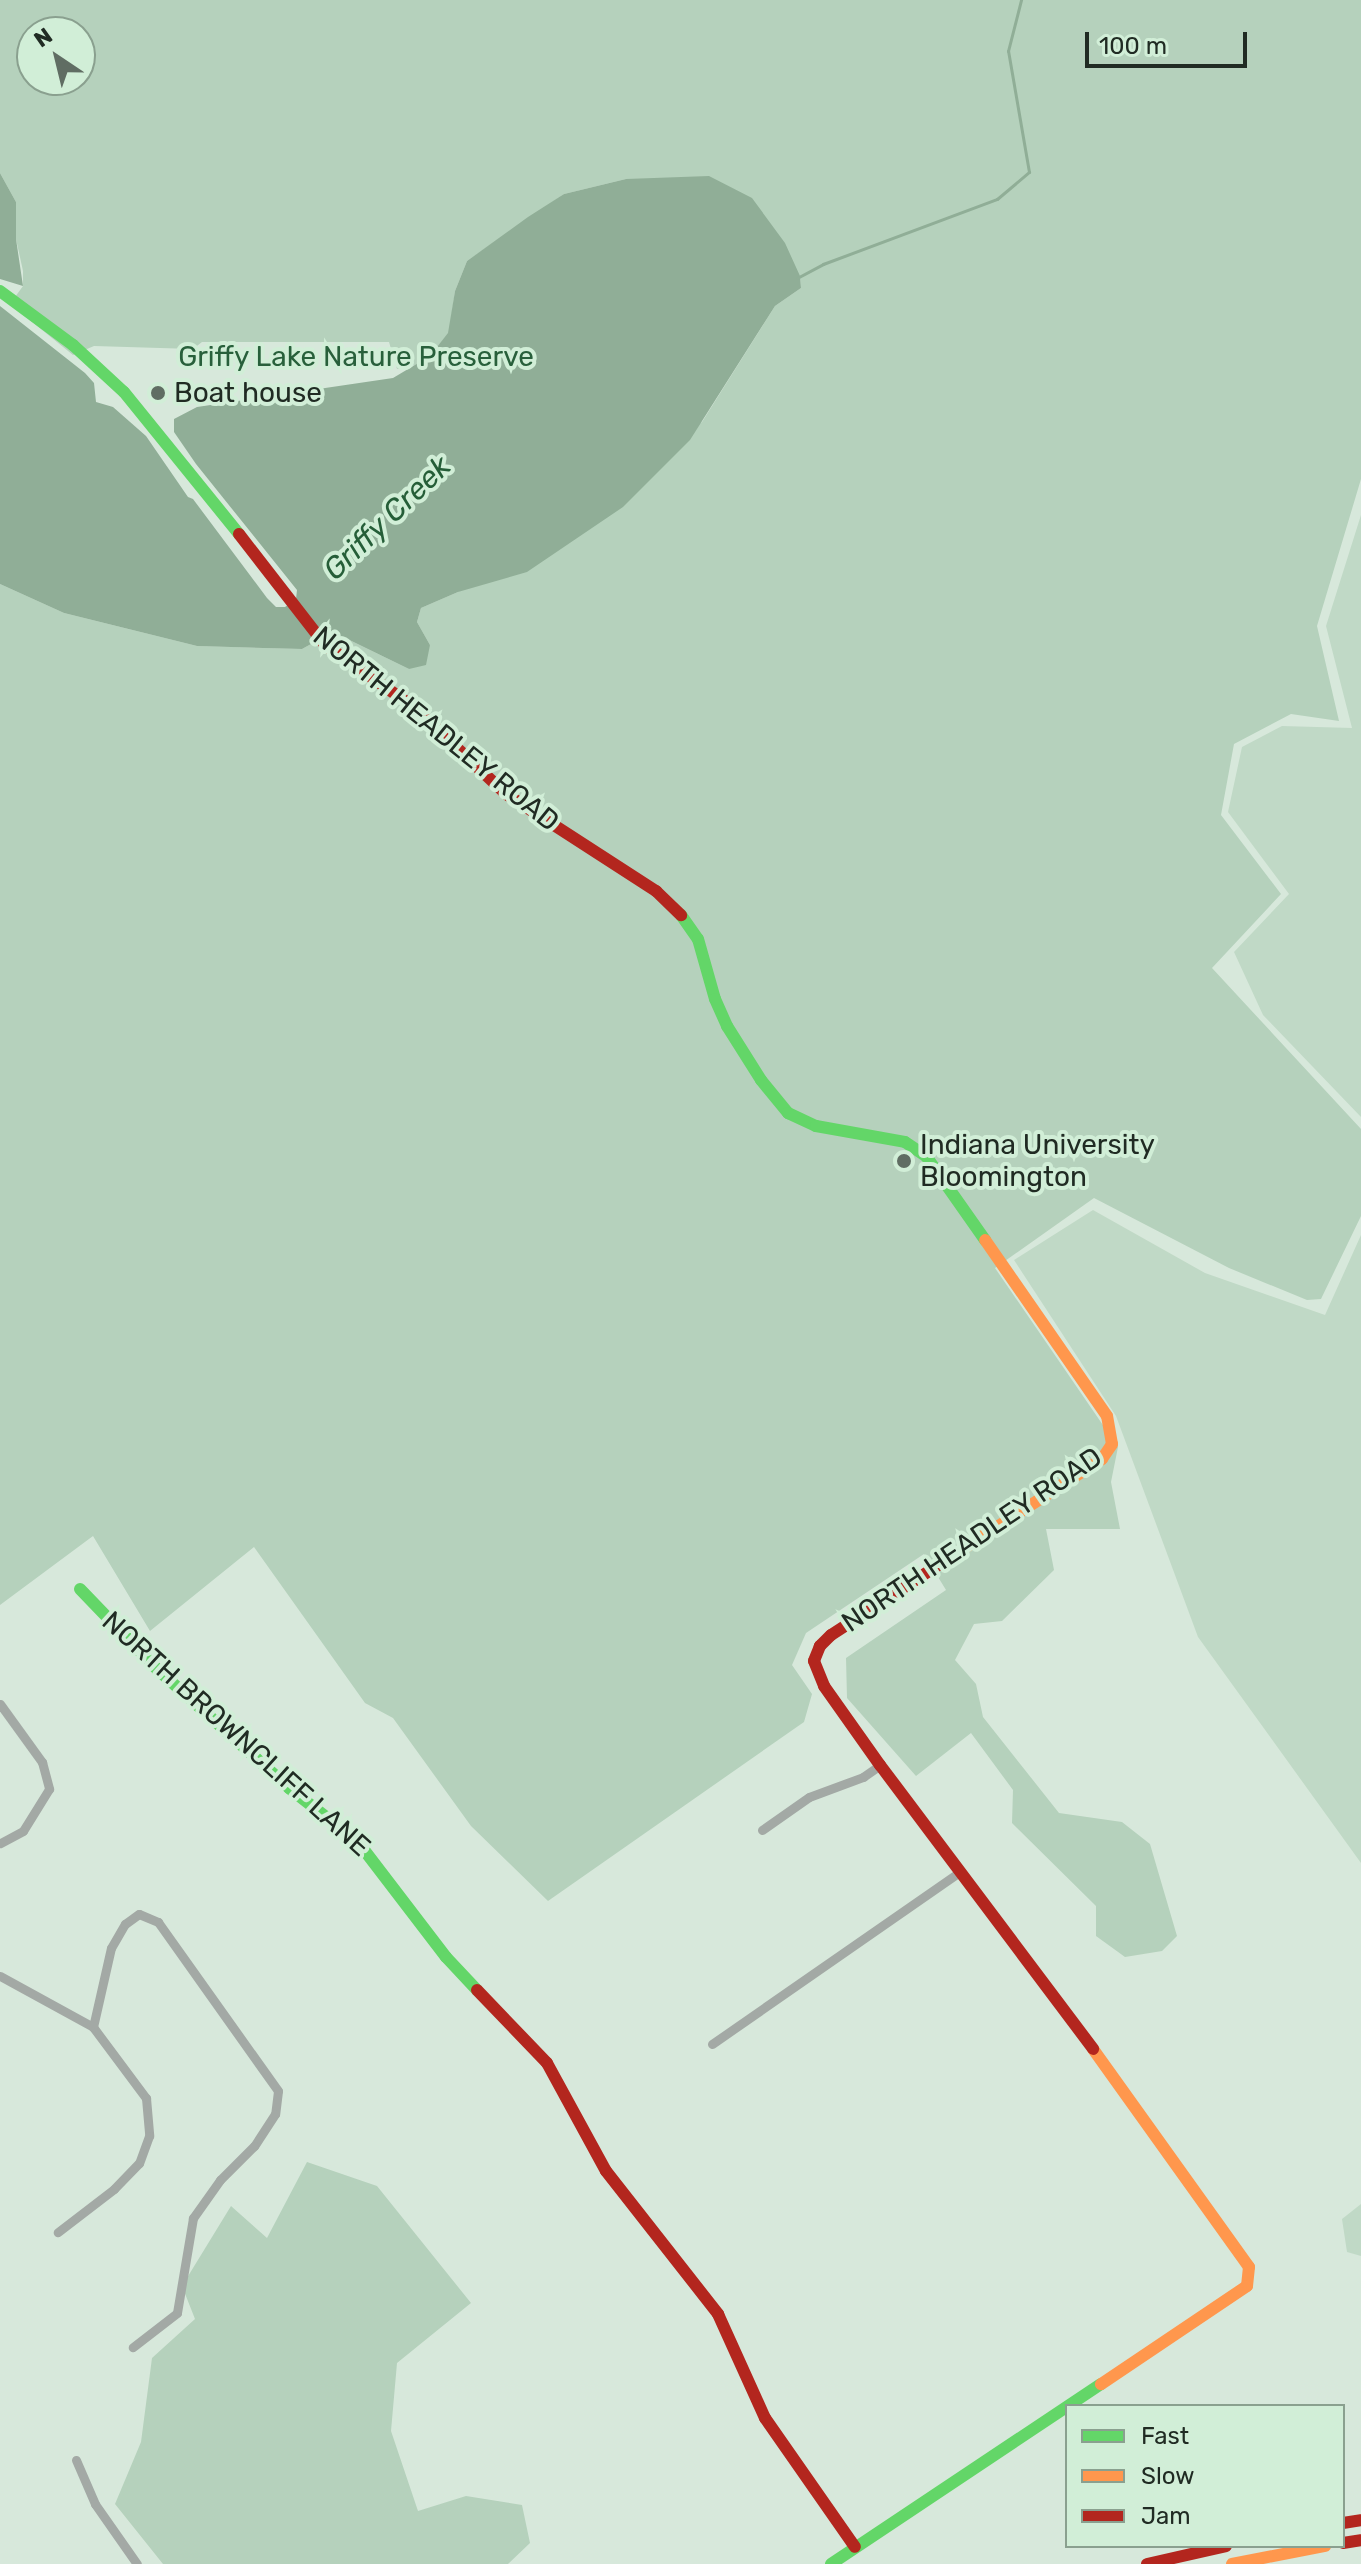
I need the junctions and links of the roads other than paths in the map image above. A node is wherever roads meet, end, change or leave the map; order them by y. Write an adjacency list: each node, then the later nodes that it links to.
1 (0, 291): 4 (main road, NORTH HEADLEY ROAD)
2 (80, 1589): 16 (main road, NORTH BROWNCLIFF LANE)
3 (0, 1704): 6 (street)
4 (880, 1765): 5 (street); 7 (main road, NORTH HEADLEY ROAD)
5 (762, 1830)
6 (0, 1843)
7 (961, 1871): 10 (street); 13 (main road, NORTH HEADLEY ROAD)
8 (0, 1976): 9 (street)
9 (93, 2027): 11 (street); 12 (street)
10 (712, 2044)
11 (58, 2232)
12 (133, 2347)
13 (1070, 2404)
14 (1065, 2407): 16 (main road, NORTH HEADLEY ROAD)
15 (76, 2460): 19 (street)
16 (855, 2547): 20 (main road)
17 (1217, 2548): 21 (main road)
18 (1315, 2548): 22 (main road)
19 (137, 2564)
20 (831, 2564)
21 (1147, 2564)
22 (1232, 2564)

